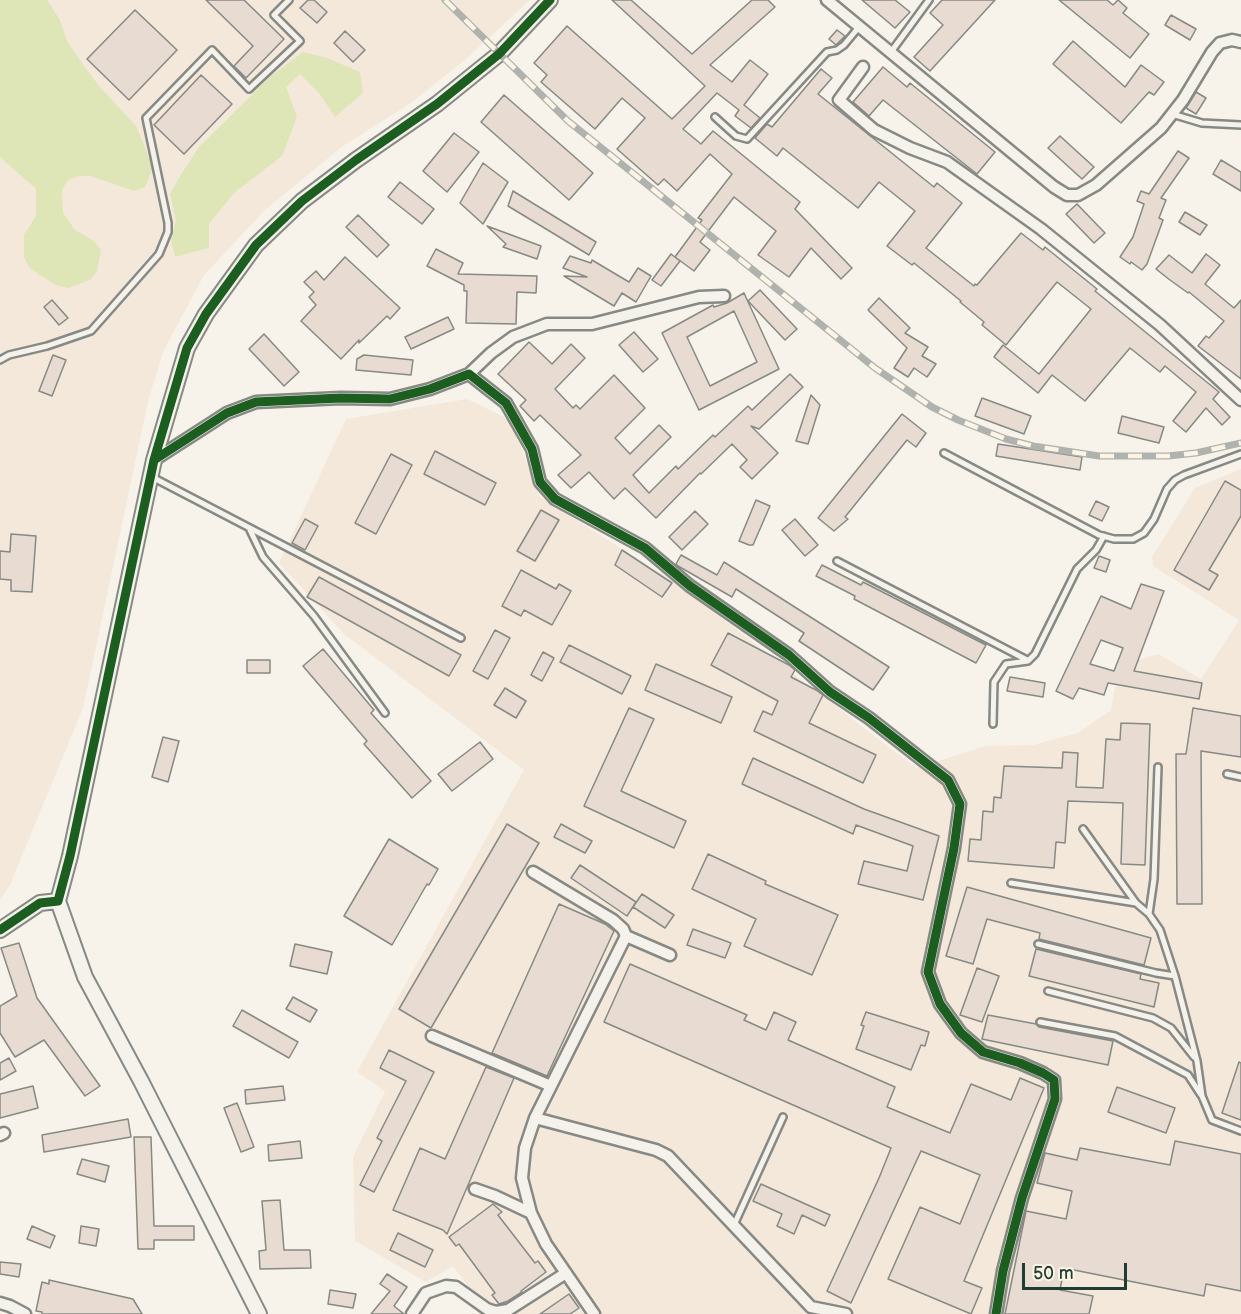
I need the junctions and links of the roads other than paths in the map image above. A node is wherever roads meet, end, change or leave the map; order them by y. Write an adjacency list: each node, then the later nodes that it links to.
1 (289, 0): 13 (lane)
2 (550, 0): 18 (street)
3 (827, 0): 5 (street)
4 (929, 0): 7 (lane)
5 (859, 27): 7 (street); 10 (lane)
6 (1241, 42): 9 (street)
7 (890, 53): 9 (street)
8 (863, 67): 15 (street)
9 (1172, 114): 11 (lane)
10 (715, 117)
11 (1241, 125)
12 (724, 296): 14 (street)
13 (0, 360)
14 (469, 374): 18 (street); 61 (street)
15 (1241, 400)
16 (944, 453): 21 (lane)
17 (1241, 454): 21 (lane)
18 (154, 460): 19 (street)
19 (151, 477): 20 (lane); 33 (street)
20 (249, 528): 23 (lane); 25 (lane)
21 (1104, 536): 24 (lane)
22 (837, 561): 24 (lane)
23 (461, 638)
24 (1028, 661): 26 (lane)
25 (385, 713)
26 (993, 724)
27 (1158, 767): 35 (lane)
28 (1227, 774): 29 (lane)
29 (1241, 777)
30 (1083, 829): 34 (lane)
31 (533, 872): 37 (street)
32 (1011, 883): 34 (lane)
33 (58, 901): 36 (street); 57 (street)
34 (1136, 903): 35 (lane)
35 (1149, 914): 40 (lane)
36 (0, 930)
37 (626, 936): 39 (street); 45 (street)
38 (1038, 944): 40 (lane)
39 (670, 955)
40 (1175, 976): 44 (lane)
41 (1048, 991): 44 (lane)
42 (1040, 1022): 46 (lane)
43 (432, 1036): 45 (street)
44 (1197, 1061): 46 (lane)
45 (551, 1086): 48 (street)
46 (1202, 1096): 49 (lane)
47 (783, 1117): 52 (lane)
48 (536, 1118): 51 (street); 52 (street)
49 (1241, 1131)
50 (475, 1189): 51 (street)
51 (531, 1213): 53 (street)
52 (734, 1225): 55 (street)
53 (566, 1273): 58 (street); 59 (street)
54 (0, 1304): 56 (street)
55 (807, 1310): 60 (street)
56 (25, 1314)
57 (259, 1314)
58 (412, 1314)
59 (594, 1314)
60 (846, 1314)
61 (996, 1314)

